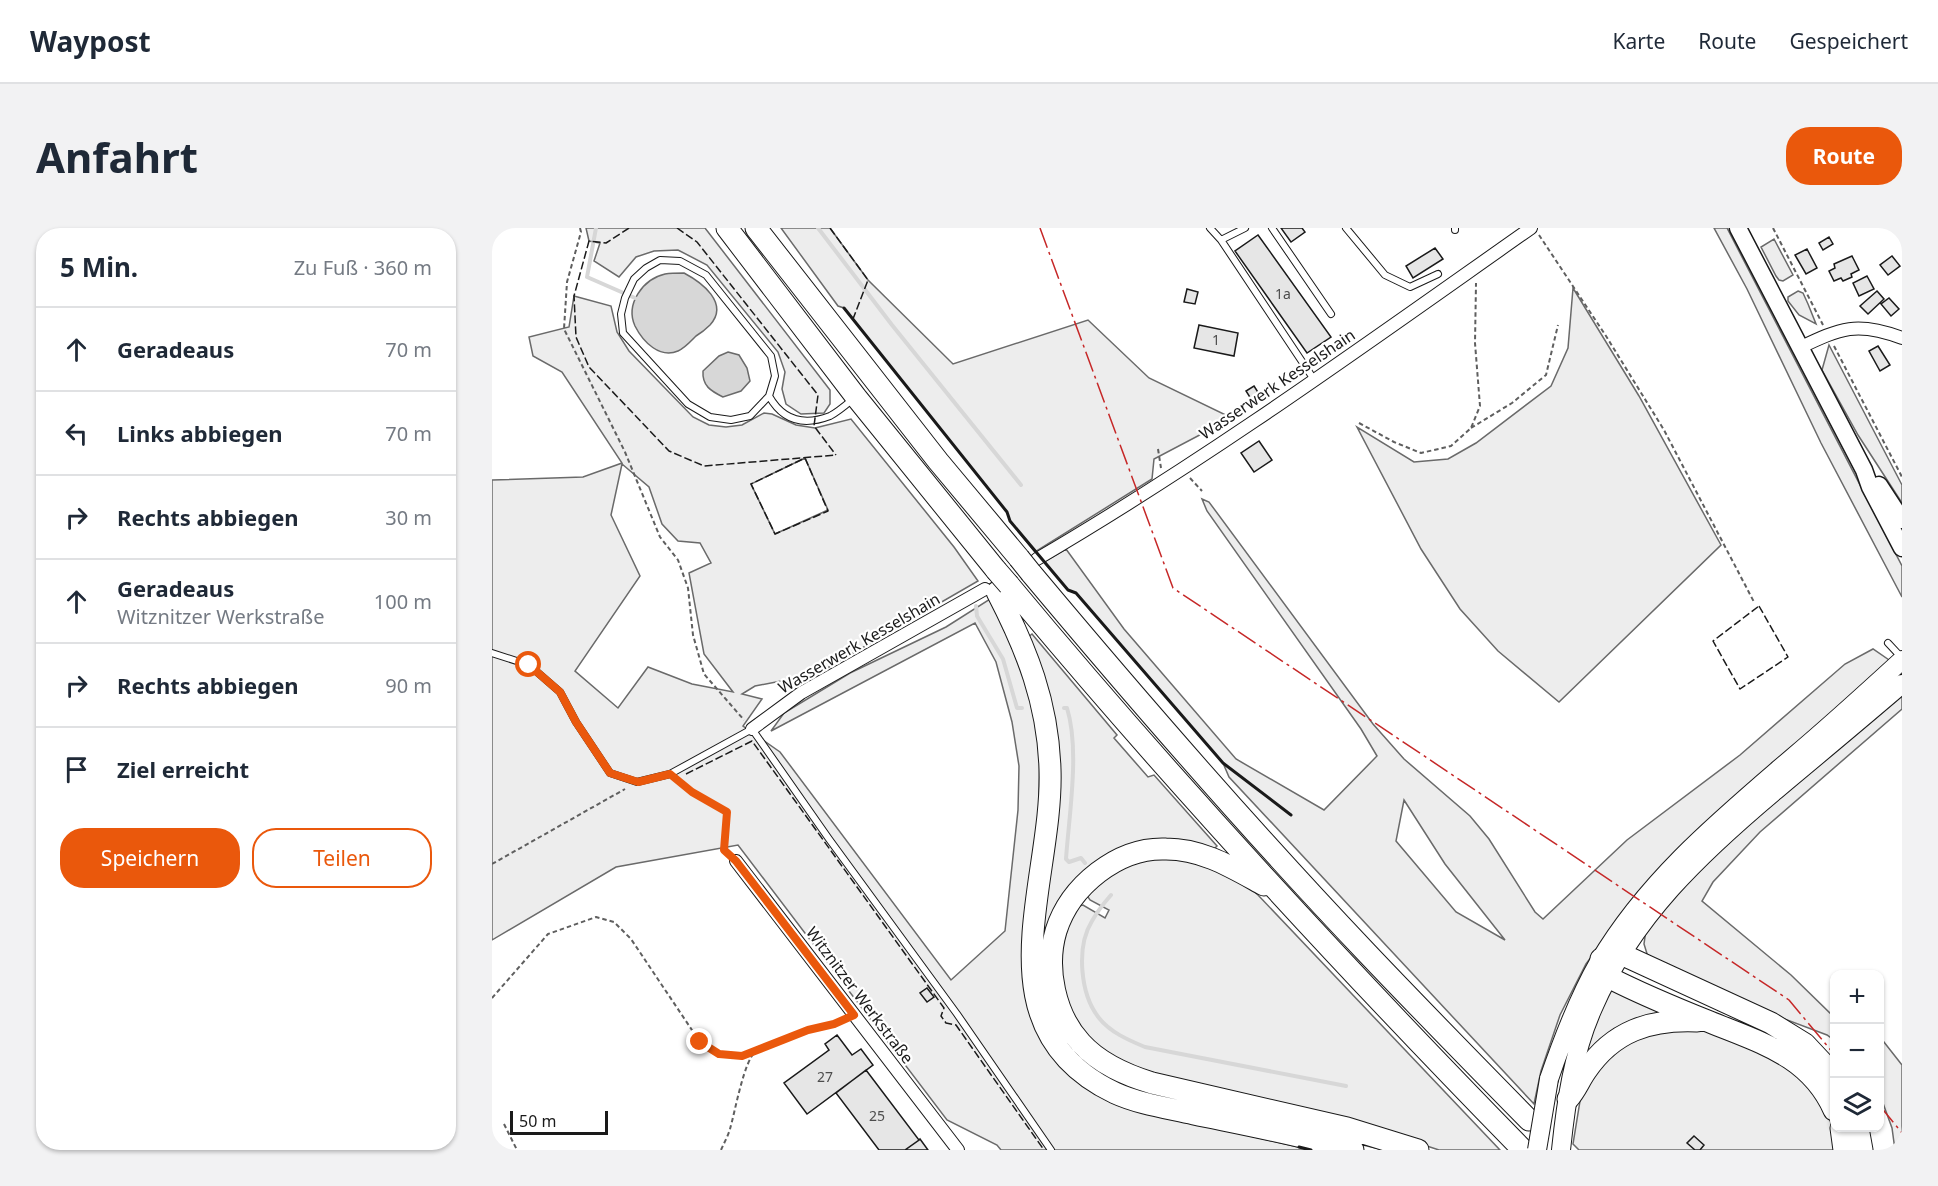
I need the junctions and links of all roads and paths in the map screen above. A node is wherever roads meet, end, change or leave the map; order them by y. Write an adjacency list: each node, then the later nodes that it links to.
1 (580, 228): 39 (path)
2 (727, 228): 21 (highway)
3 (756, 228): 32 (highway)
4 (1210, 228): 11 (lane)
5 (1245, 228): 11 (lane)
6 (1272, 228): 14 (lane)
7 (1346, 228): 13 (lane)
8 (1532, 228): 12 (street, Wasserwerk Kesselshain); 34 (path)
9 (1738, 228): 18 (main road)
10 (1773, 228): 16 (path)
11 (1221, 240): 19 (lane)
12 (1476, 267): 19 (street, Wasserwerk Kesselshain); 23 (path)
13 (1438, 274)
14 (1331, 315)
15 (1558, 325): 23 (path)
16 (1828, 334): 17 (street); 18 (street); 27 (path)
17 (1902, 338)
18 (1799, 348): 26 (main road)
19 (1315, 381): 25 (street, Wasserwerk Kesselshain)
20 (769, 396): 20 (lane); 21 (lane)
21 (856, 397): 33 (highway)
22 (1359, 423): 23 (path)
23 (1472, 428)
24 (1158, 449): 28 (path)
25 (1183, 469): 28 (street, Wasserwerk Kesselshain); 29 (path)
26 (1864, 470): 30 (main road); 31 (main road)
27 (1902, 477)
28 (1163, 483): 32 (street, Wasserwerk Kesselshain)
29 (1202, 491)
30 (1902, 520)
31 (1902, 548)
32 (1029, 563): 53 (highway)
33 (995, 583): 39 (street, Wasserwerk Kesselshain); 44 (highway); 61 (highway)
34 (1754, 602)
35 (1888, 643): 37 (lane)
36 (492, 653): 41 (lane)
37 (1902, 659): 45 (main road)
38 (1902, 684): 45 (main road)
39 (752, 729): 40 (lane); 60 (lane)
40 (670, 774): 41 (lane); 42 (path)
41 (638, 782): 43 (path)
42 (736, 861): 47 (street, Witznitzer Werkstraße)
43 (492, 864)
44 (1278, 892): 62 (highway); 63 (highway)
45 (1610, 964): 48 (highway); 50 (highway); 51 (main road); 64 (main road, bridge)
46 (492, 998): 49 (path)
47 (854, 1015): 49 (path); 59 (street, Witznitzer Werkstraße)
48 (1709, 1022): 51 (highway); 52 (highway)
49 (754, 1052): 58 (path)
50 (1830, 1070)
51 (1568, 1099): 65 (main road)
52 (1830, 1101)
53 (1529, 1120)
54 (504, 1124): 57 (path)
55 (1842, 1132): 66 (highway)
56 (1859, 1132): 67 (highway)
57 (517, 1150)
58 (721, 1150)
59 (958, 1150)
60 (1051, 1150)
61 (1353, 1150)
62 (1418, 1150)
63 (1523, 1150)
64 (1537, 1150)
65 (1561, 1150)
66 (1844, 1150)
67 (1862, 1150)

